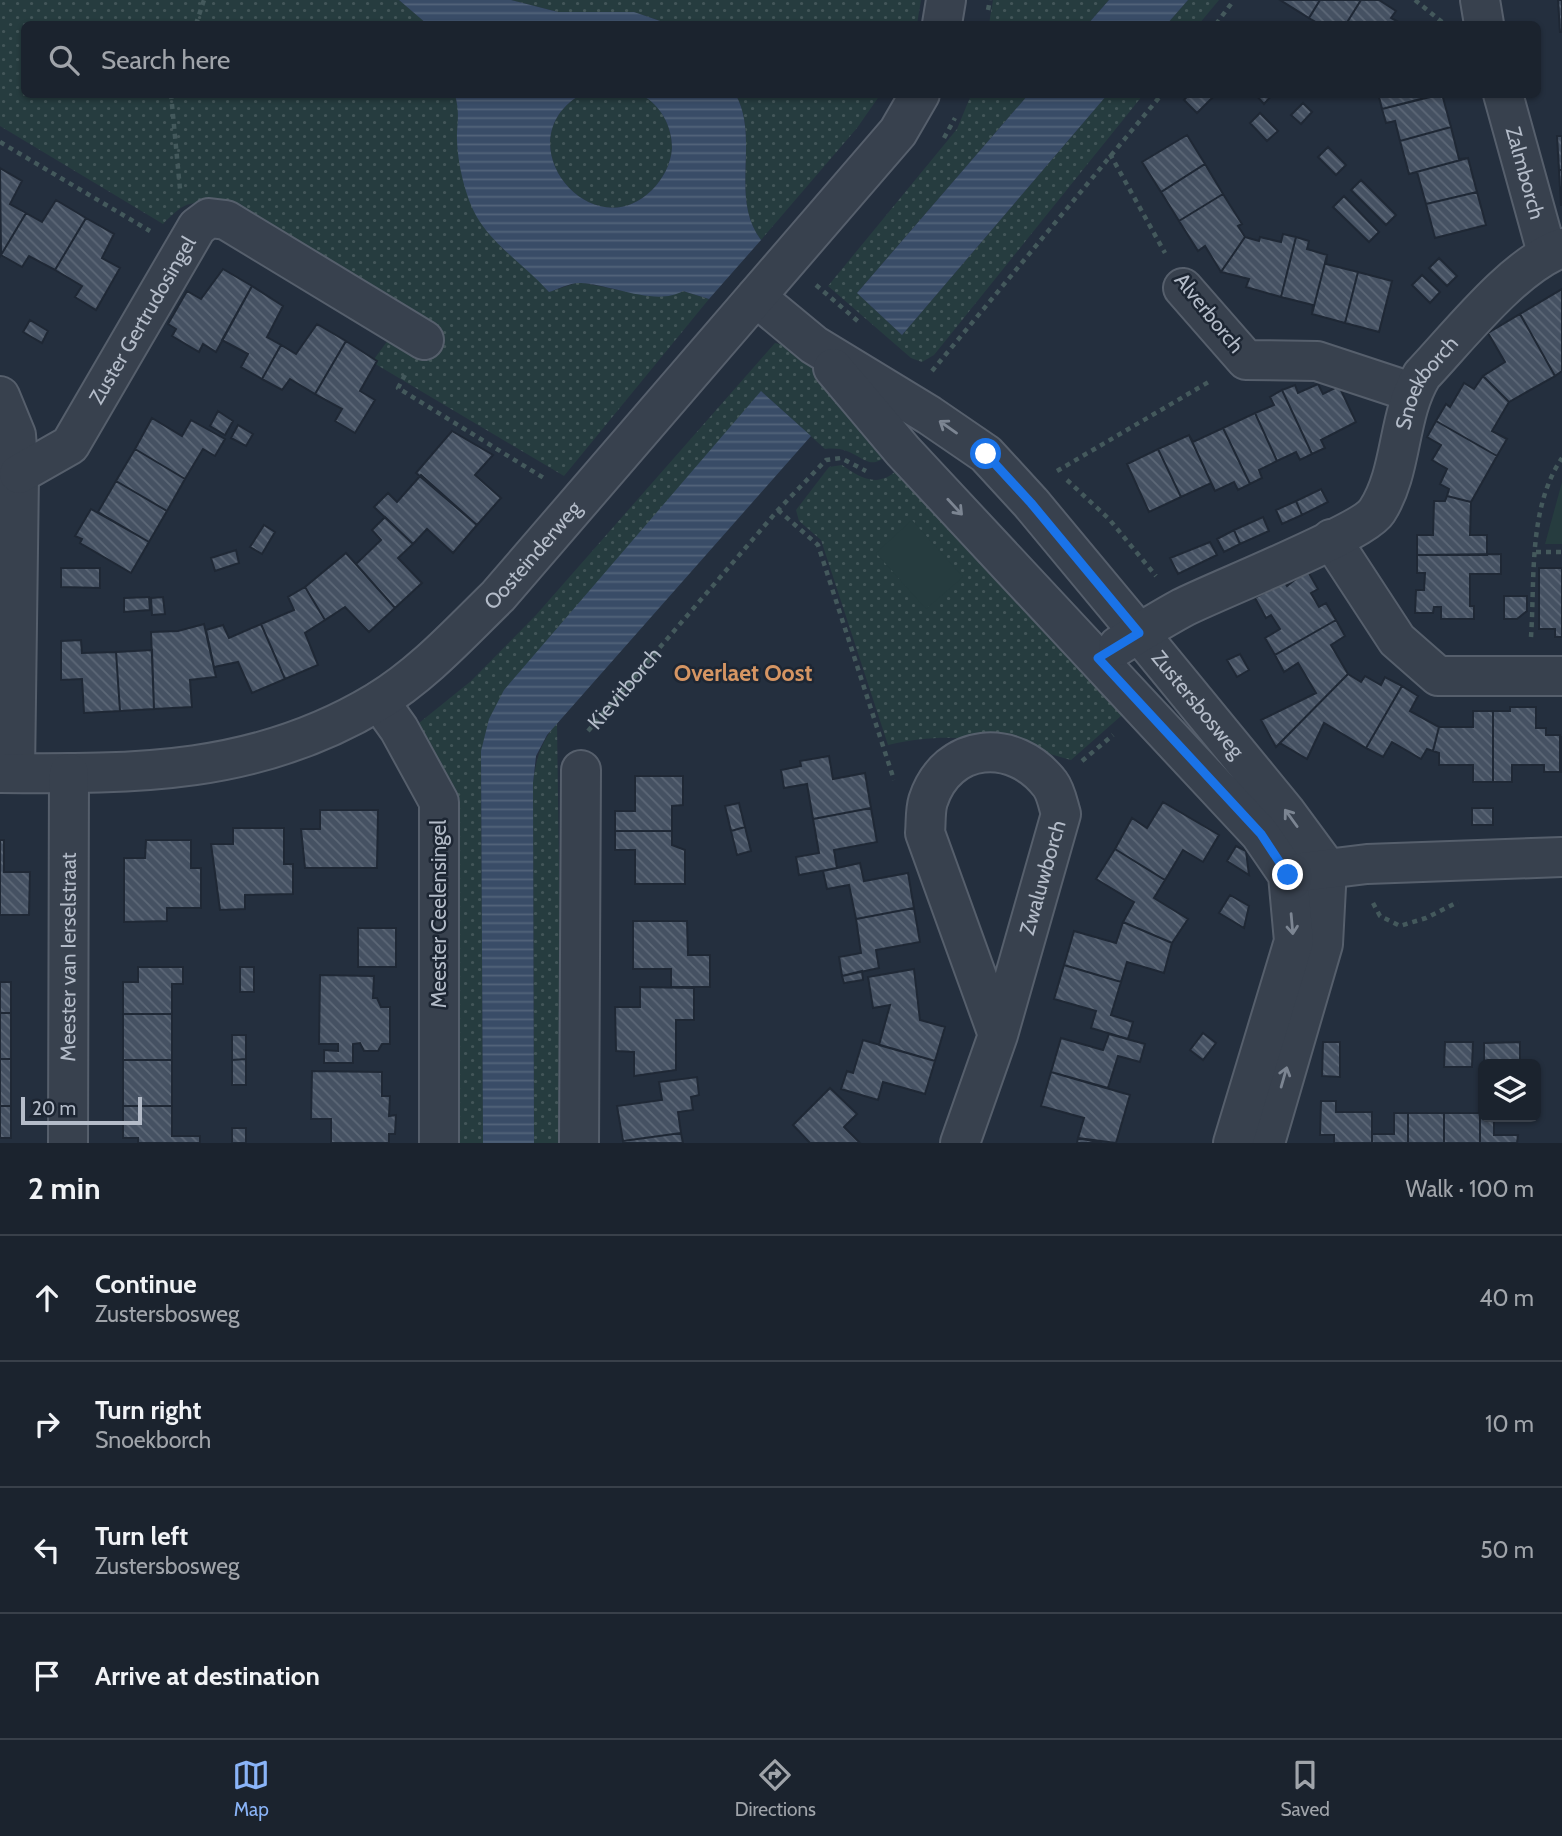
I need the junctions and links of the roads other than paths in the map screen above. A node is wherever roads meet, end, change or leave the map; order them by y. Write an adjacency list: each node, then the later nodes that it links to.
1 (946, 0): 3 (street)
2 (1480, 0): 4 (street)
3 (942, 21)
4 (1484, 21)
5 (918, 98): 9 (street, Oosteinderweg)
6 (1504, 98): 7 (street, Zalmborch)
7 (1555, 251): 12 (street, Snoekborch)
8 (1184, 288): 12 (street, Alverborch)
9 (756, 297): 11 (street, Zustersbosweg); 19 (street, Oosteinderweg)
10 (424, 340): 14 (street, Zuster Gertrudosingel)
11 (814, 345): 16 (street, Zustersbosweg, one-way to 11); 17 (street, Zustersbosweg, one-way to 17)
12 (1411, 392): 15 (street, Snoekborch)
13 (0, 396): 14 (street)
14 (19, 474): 21 (street)
15 (1331, 539): 16 (street, Snoekborch); 18 (street)
16 (1139, 633): 17 (street, Snoekborch); 24 (street, Zustersbosweg, one-way to 16)
17 (1098, 658): 25 (street, Zustersbosweg)
18 (1545, 676)
19 (379, 701): 22 (street, Oosteinderweg); 28 (street, Meester Ceelensingel)
20 (581, 770): 29 (street)
21 (8, 773): 22 (street, Oosteinderweg)
22 (69, 773): 27 (street, Meester van Ierselstraat)
23 (1562, 857): 24 (street)
24 (1327, 869): 25 (street); 32 (street, one-way to 24)
25 (1288, 875): 31 (street, Zustersbosweg, one-way to 31)
26 (998, 1035): 26 (street, Zwaluwborch); 30 (street, Zwaluwborch)
27 (68, 1143)
28 (439, 1143)
29 (579, 1143)
30 (960, 1143)
31 (1233, 1143)
32 (1265, 1143)

